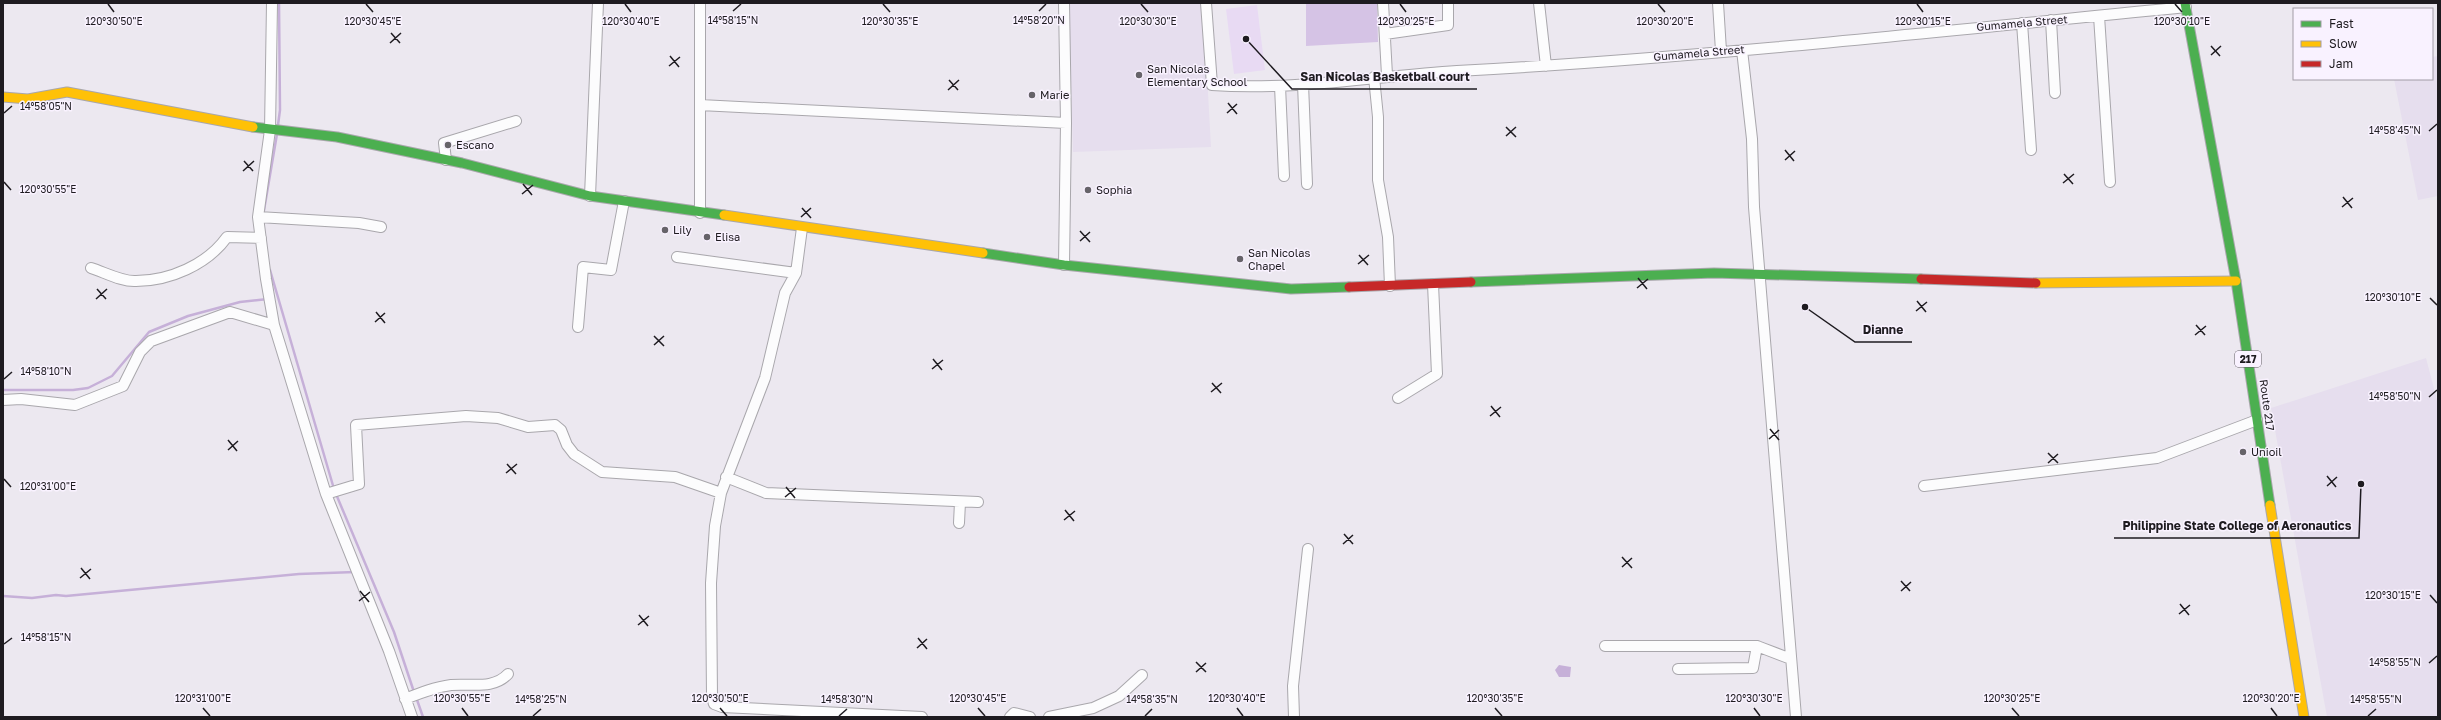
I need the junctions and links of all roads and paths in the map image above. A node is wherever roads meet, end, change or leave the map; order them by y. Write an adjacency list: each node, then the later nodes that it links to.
1 (272, 3): 27 (street)
2 (598, 3): 33 (street)
3 (700, 3): 24 (street)
4 (1064, 3): 26 (street)
5 (1206, 3): 21 (street, Gumamela Street)
6 (1383, 3): 14 (street)
7 (1448, 3): 14 (street)
8 (1539, 3): 17 (street)
9 (1718, 3): 16 (street)
10 (2185, 5): 11 (street, Gumamela Street); 45 (street, Route 217 / 217)
11 (2099, 16): 12 (street, Gumamela Street); 31 (street)
12 (2051, 20): 13 (street, Gumamela Street); 22 (street)
13 (2022, 23): 15 (street, Gumamela Street); 28 (street)
14 (1385, 34): 18 (street)
15 (1742, 50): 16 (street, Gumamela Street); 44 (street)
16 (1721, 51): 17 (street, Gumamela Street)
17 (1546, 66): 18 (street, Gumamela Street)
18 (1387, 76): 19 (street, Gumamela Street)
19 (1374, 77): 20 (street, Gumamela Street); 47 (street)
20 (1303, 84): 21 (street, Gumamela Street); 32 (street)
21 (1280, 86): 30 (street)
22 (2055, 94)
23 (3, 98): 27 (street)
24 (700, 105): 26 (street); 35 (street)
25 (516, 121): 29 (street)
26 (1066, 123): 41 (street)
27 (270, 130): 29 (street); 36 (street)
28 (2031, 150)
29 (446, 160): 33 (street)
30 (1284, 176)
31 (2110, 182)
32 (1307, 184)
33 (590, 196): 34 (street)
34 (624, 201): 35 (street); 49 (street)
35 (700, 213): 38 (street)
36 (258, 217): 37 (street); 39 (street)
37 (381, 227)
38 (802, 228): 41 (street); 43 (street)
39 (261, 238): 42 (street); 48 (street)
40 (678, 257): 43 (street)
41 (1064, 266): 47 (street)
42 (92, 268)
43 (796, 273): 53 (street)
44 (1760, 273): 45 (street); 46 (street); 63 (street)
45 (2236, 281): 52 (street, Route 217 / 217)
46 (1433, 284): 47 (street); 50 (street)
47 (1390, 286)
48 (274, 325): 51 (street); 56 (street)
49 (578, 327)
50 (1398, 398)
51 (3, 400)
52 (2257, 420): 54 (street); 75 (street, Route 217 / 217)
53 (726, 477): 55 (street); 57 (street)
54 (1924, 486)
55 (721, 493): 56 (street); 69 (street)
56 (326, 494): 67 (street)
57 (960, 502): 58 (street); 59 (street)
58 (978, 502)
59 (960, 523)
60 (1308, 549): 73 (street)
61 (1605, 646): 62 (street)
62 (1757, 646): 63 (street); 64 (street)
63 (1791, 659): 74 (street)
64 (1678, 669)
65 (508, 674): 67 (street)
66 (1142, 675): 72 (street)
67 (406, 699): 68 (street)
68 (412, 717)
69 (922, 717)
70 (1010, 717): 71 (street)
71 (1030, 717)
72 (1049, 717)
73 (1294, 717)
74 (1796, 717)
75 (2304, 717)

